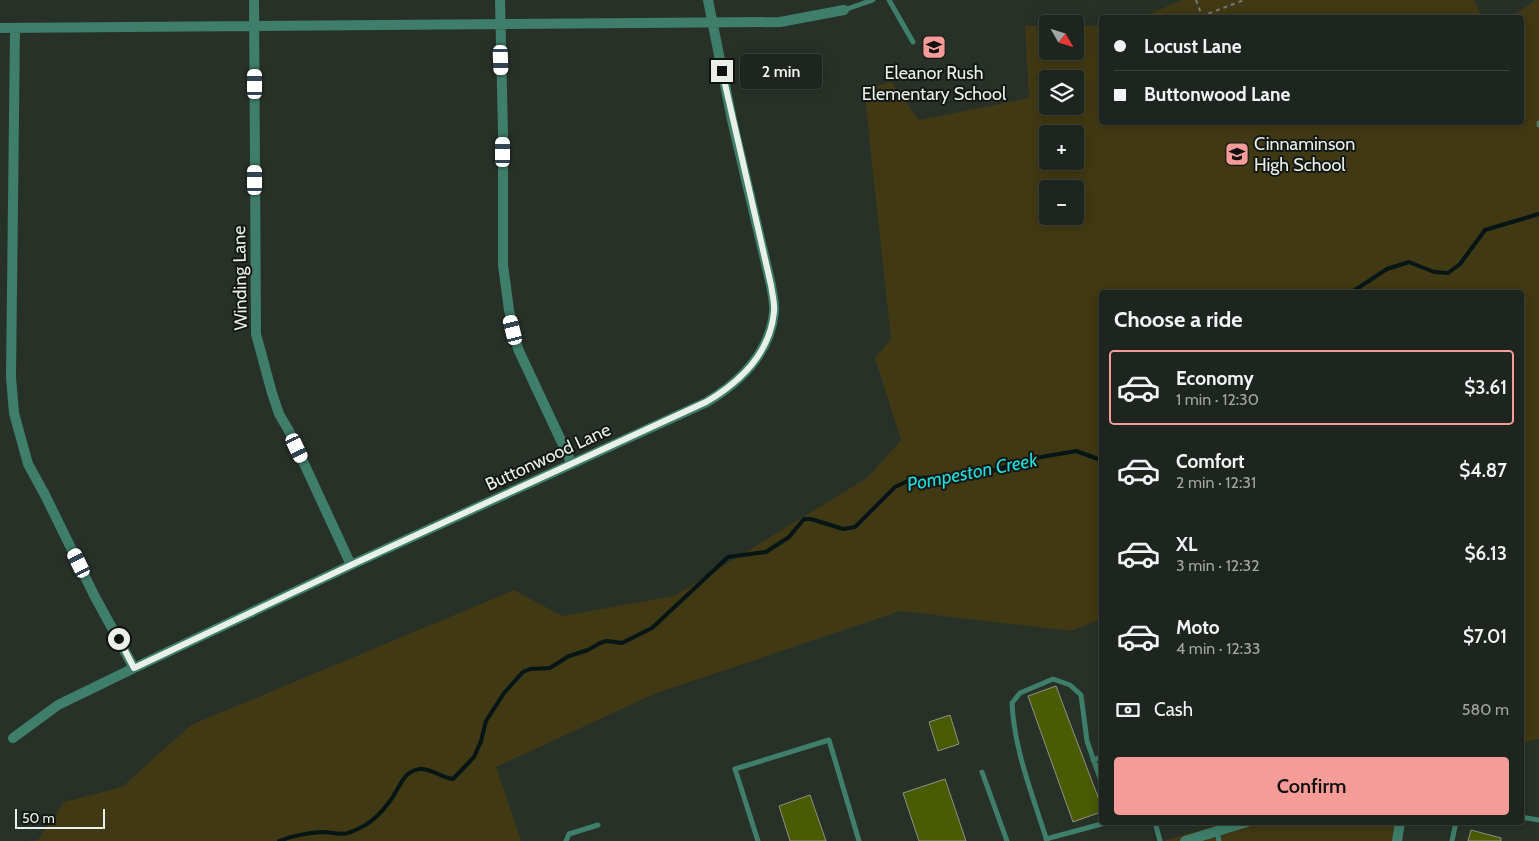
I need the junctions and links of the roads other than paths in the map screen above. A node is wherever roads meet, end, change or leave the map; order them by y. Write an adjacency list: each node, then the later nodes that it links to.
1 (254, 0): 9 (street, Winding Lane)
2 (500, 0): 8 (street)
3 (708, 0): 7 (street, Buttonwood Lane)
4 (873, 0): 6 (lane)
5 (890, 0): 12 (lane)
6 (844, 10): 7 (street)
7 (713, 22): 8 (street); 13 (street, Buttonwood Lane)
8 (499, 24): 9 (street); 13 (street)
9 (255, 26): 11 (street); 14 (street, Winding Lane)
10 (0, 28): 11 (street)
11 (15, 28): 15 (street)
12 (913, 42)
13 (572, 464): 14 (street, Buttonwood Lane)
14 (351, 565): 15 (street, Buttonwood Lane)
15 (134, 668): 16 (street, Buttonwood Lane)
16 (13, 738)
17 (1099, 758): 18 (lane)
18 (1093, 760): 20 (lane); 30 (lane)
19 (982, 772): 34 (lane)
20 (1099, 776)
21 (1524, 818): 22 (lane)
22 (1539, 820)
23 (598, 825): 31 (lane)
24 (1099, 825): 30 (lane)
25 (1156, 825): 35 (lane)
26 (1241, 825): 29 (street)
27 (1400, 825): 37 (street)
28 (1455, 825): 38 (lane)
29 (1218, 836): 36 (street)
30 (1047, 840)
31 (566, 841)
32 (758, 841): 33 (lane)
33 (859, 841)
34 (1007, 841)
35 (1160, 841)
36 (1185, 841)
37 (1397, 841)
38 (1452, 841)

